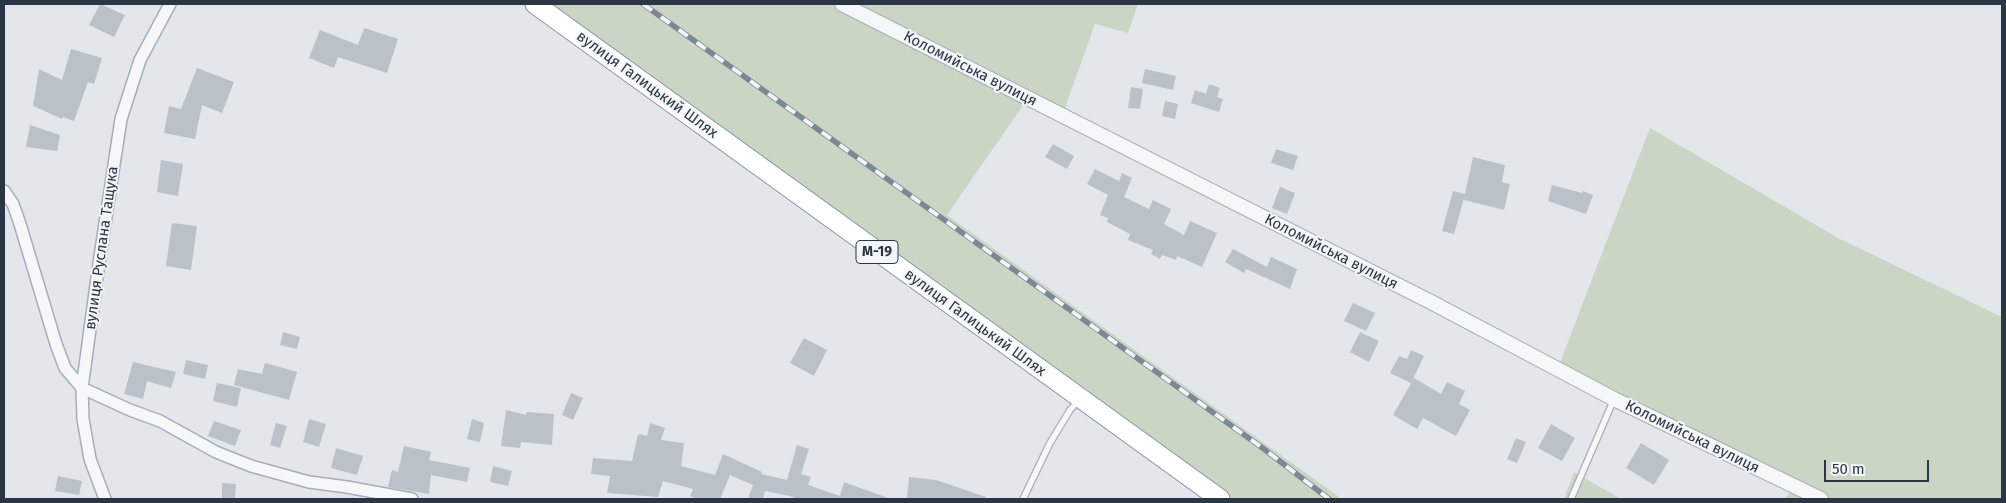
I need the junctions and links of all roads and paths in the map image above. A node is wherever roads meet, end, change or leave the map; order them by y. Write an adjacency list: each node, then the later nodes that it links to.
1 (170, 4): 5 (street, вулиця Руслана Тащука)
2 (535, 4): 6 (highway, вулиця Галицький Шлях / М-19)
3 (842, 4): 7 (street, Коломийська вулиця)
4 (4, 191): 5 (street)
5 (82, 388): 8 (street, вулиця Руслана Тащука); 9 (street)
6 (1080, 398): 10 (lane); 11 (highway, вулиця Галицький Шлях / М-19)
7 (1614, 399): 12 (lane); 13 (street, Коломийська вулиця)
8 (105, 499)
9 (412, 499)
10 (1023, 499)
11 (1220, 499)
12 (1571, 499)
13 (1821, 499)

